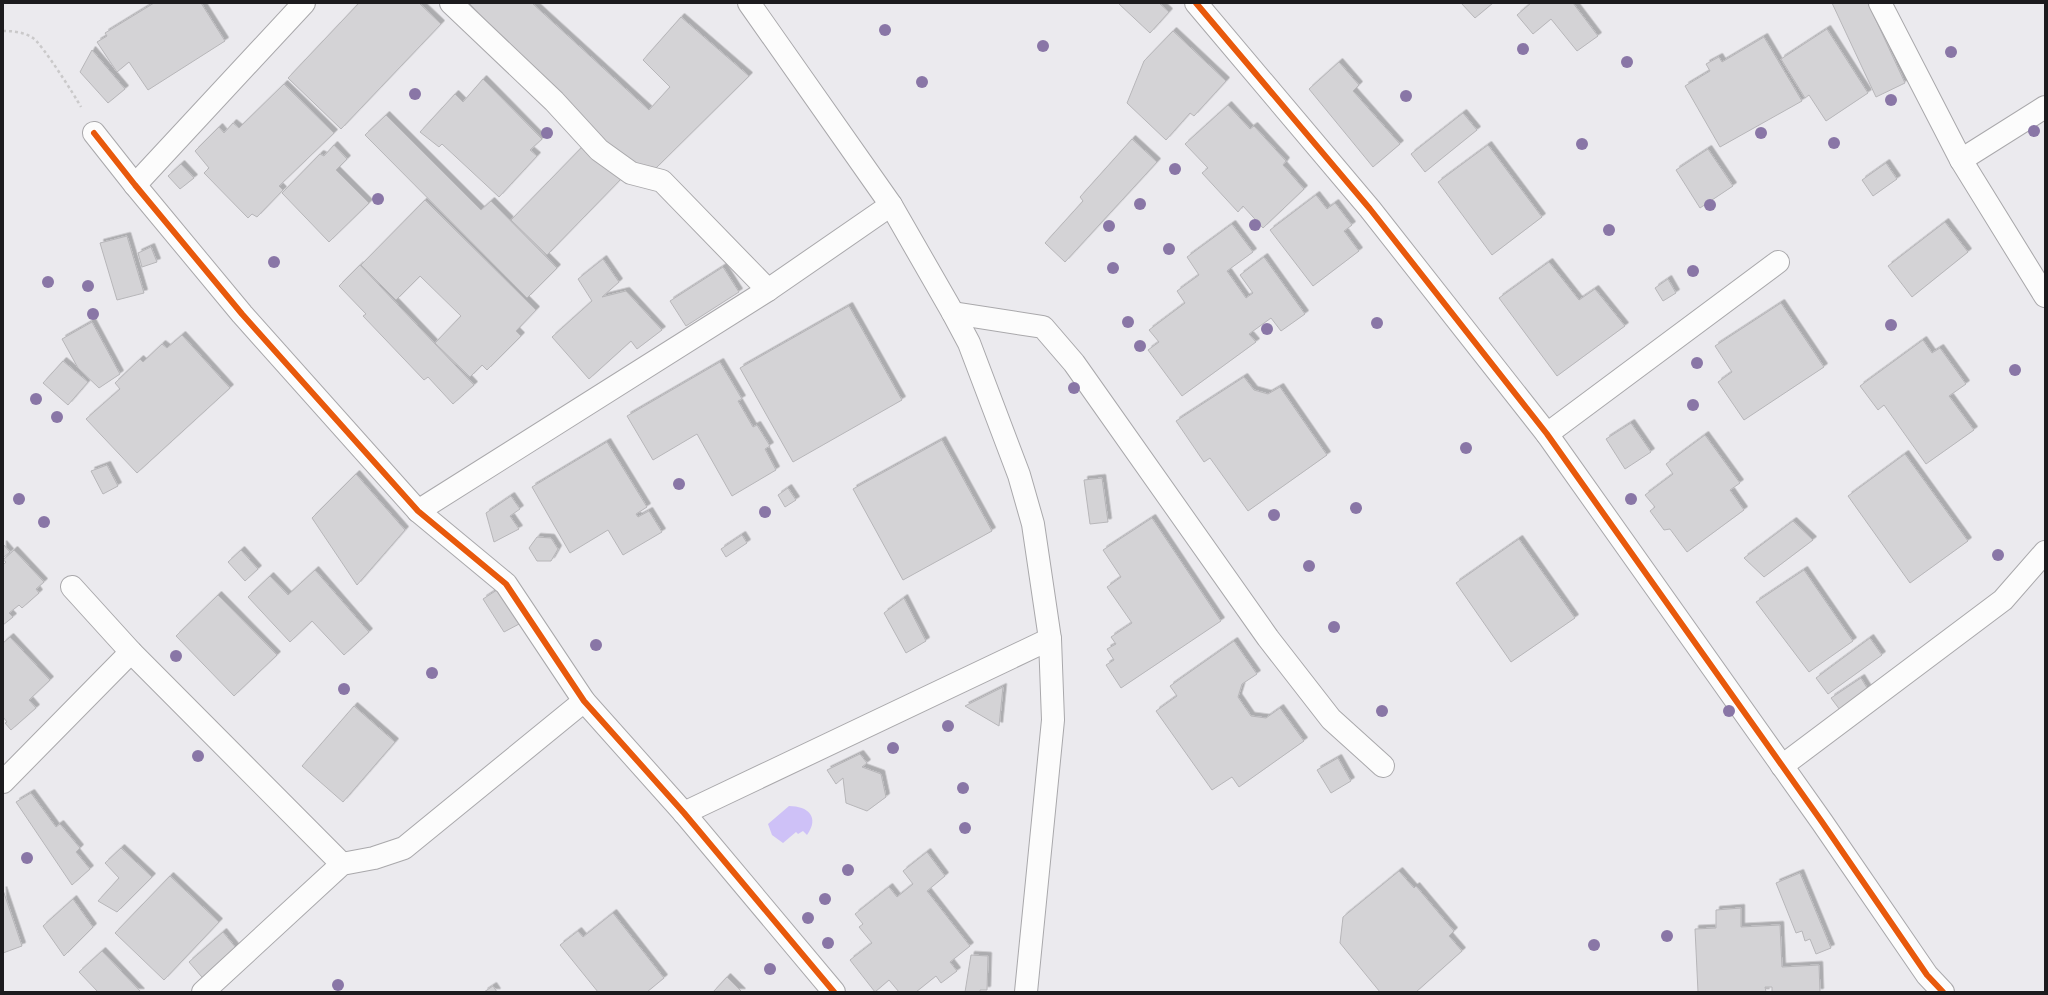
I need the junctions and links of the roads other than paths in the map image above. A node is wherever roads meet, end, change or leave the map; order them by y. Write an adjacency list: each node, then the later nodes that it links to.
1 (304, 3): 9 (street)
2 (451, 3): 12 (street)
3 (749, 3): 10 (street)
4 (1196, 3): 15 (street)
5 (1880, 3): 8 (street)
6 (2045, 107): 8 (street)
7 (94, 133): 9 (street)
8 (1961, 160): 13 (street)
9 (135, 185): 16 (street)
10 (891, 205): 12 (street); 14 (street)
11 (1778, 262): 15 (street)
12 (768, 290): 16 (street)
13 (2045, 296)
14 (953, 313): 19 (street); 22 (street)
15 (1547, 434): 23 (street)
16 (418, 511): 21 (street)
17 (2045, 552): 23 (street)
18 (72, 587): 20 (street)
19 (1050, 639): 25 (street); 29 (street)
20 (130, 652): 24 (street); 26 (street)
21 (584, 701): 25 (street); 26 (street)
22 (1383, 766)
23 (1782, 766): 30 (street)
24 (3, 782)
25 (684, 813): 28 (street)
26 (342, 864): 27 (street)
27 (203, 992)
28 (834, 992)
29 (1026, 992)
30 (1943, 992)

